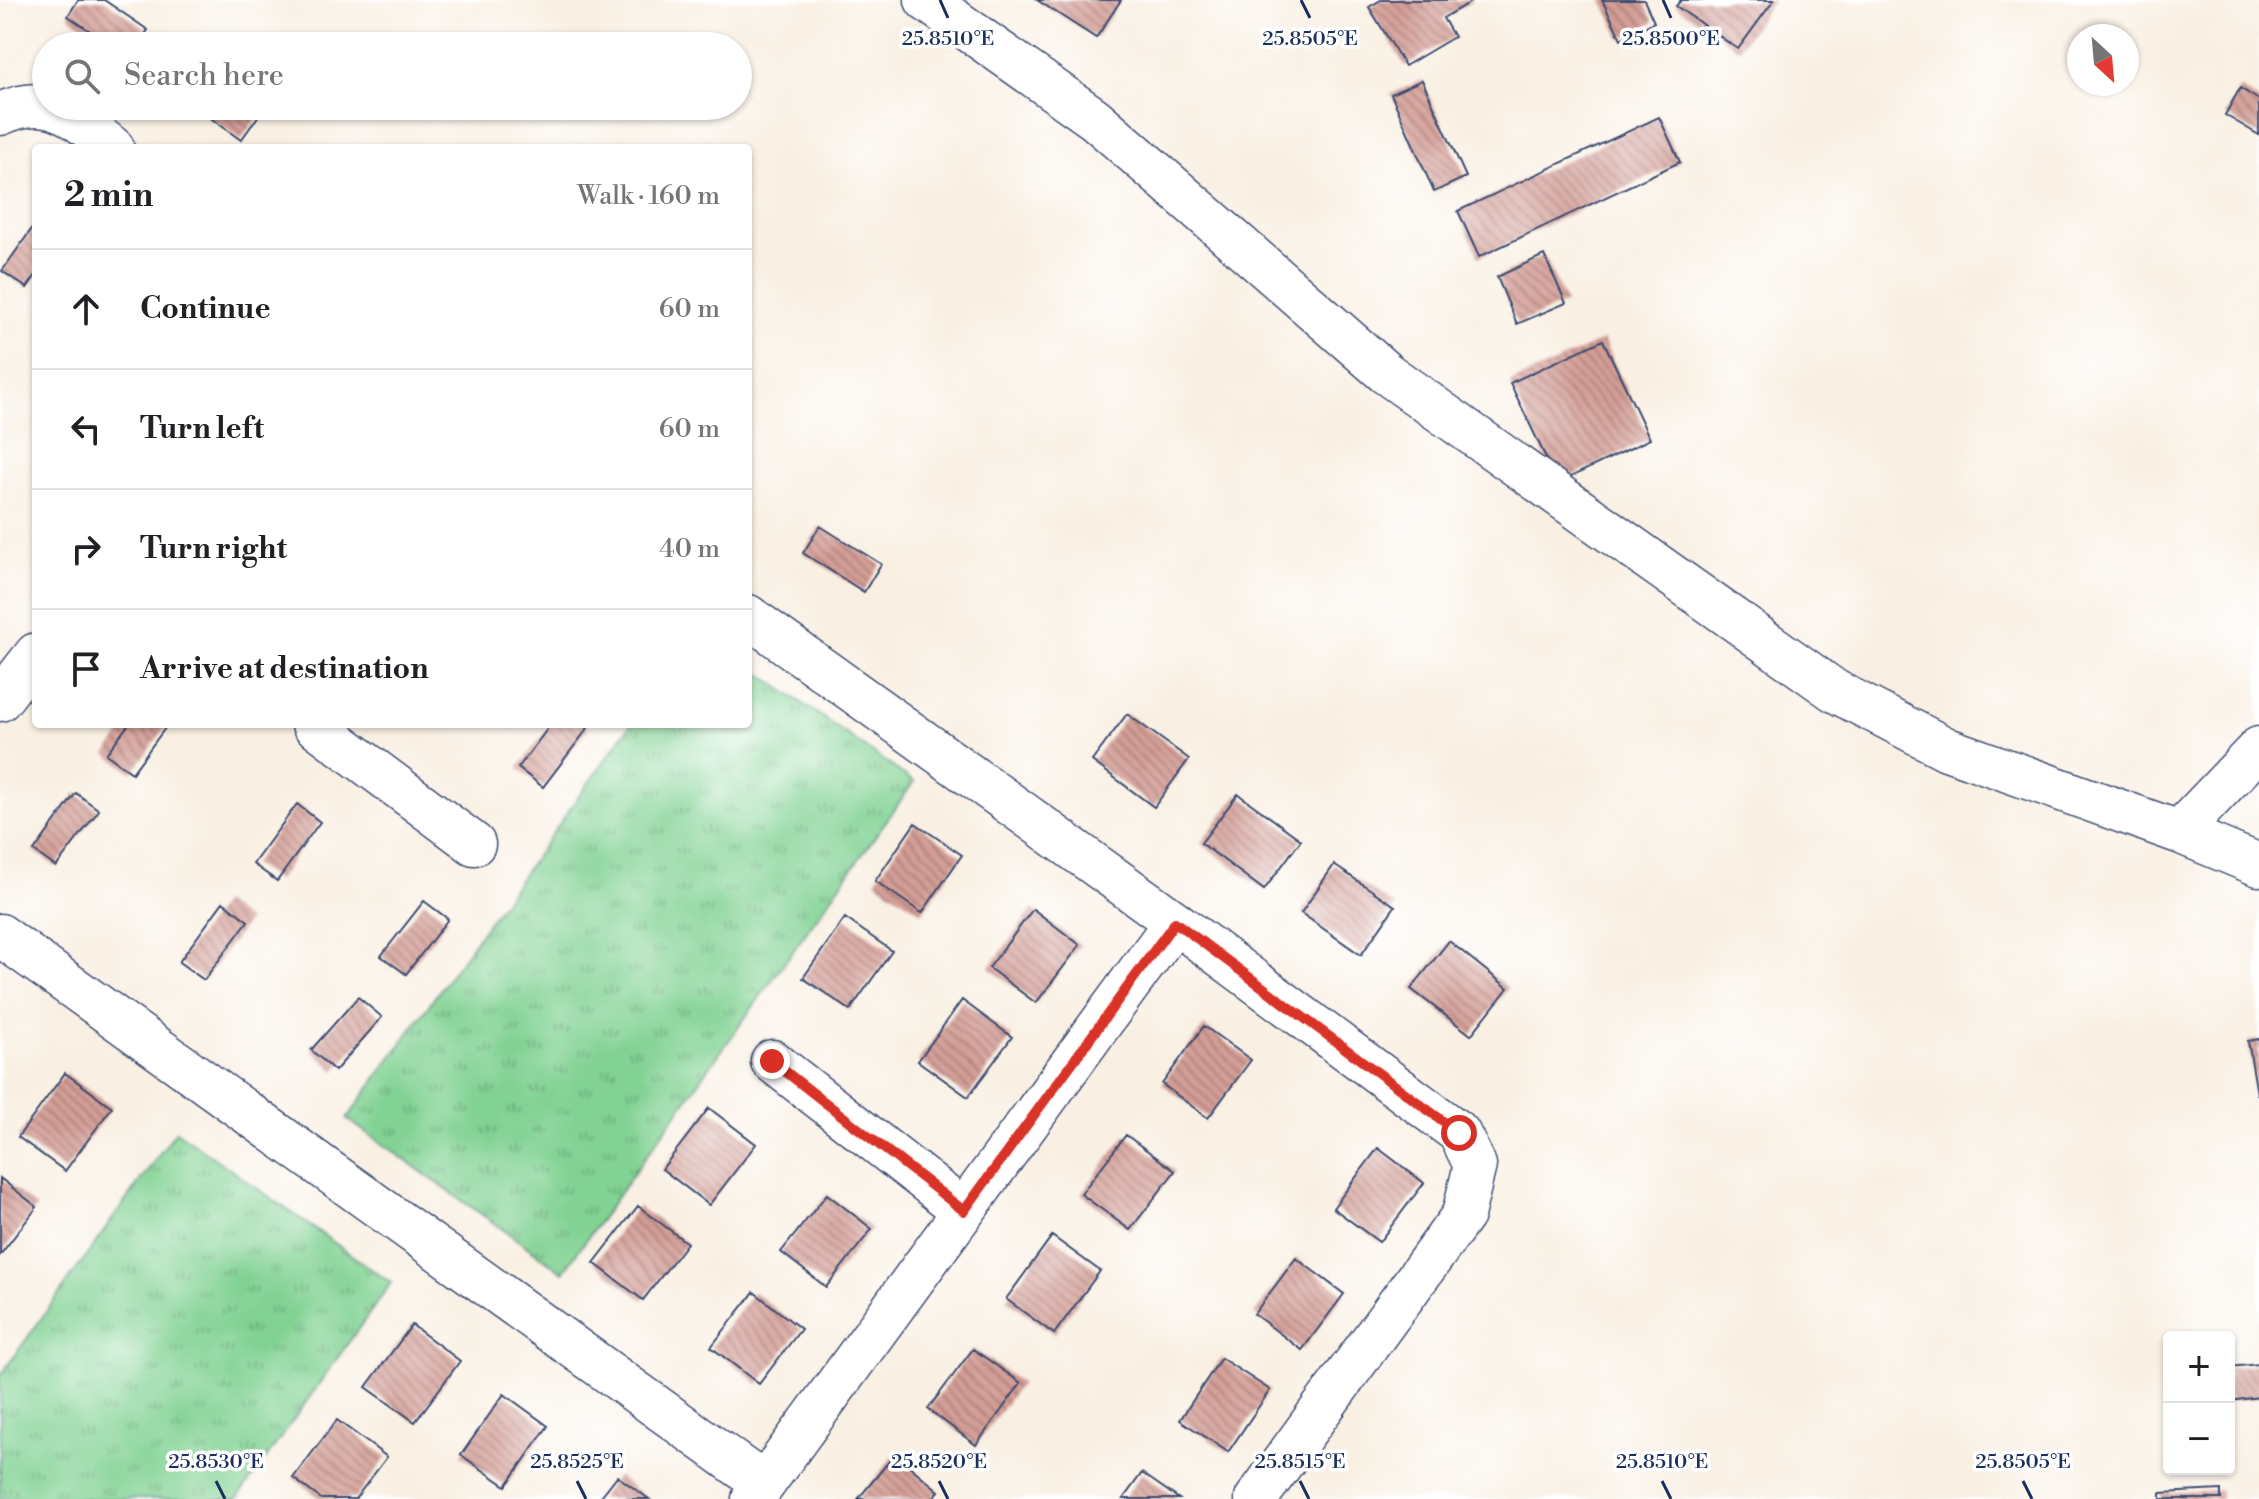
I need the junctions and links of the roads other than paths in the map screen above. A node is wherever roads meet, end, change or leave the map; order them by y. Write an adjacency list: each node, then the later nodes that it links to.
1 (926, 0): 11 (street)
2 (32, 105): 3 (street)
3 (0, 114)
4 (77, 120): 5 (street)
5 (108, 144)
6 (752, 619): 14 (street)
7 (32, 659): 8 (street)
8 (0, 700)
9 (318, 728): 12 (street)
10 (2259, 748): 11 (street)
11 (2179, 832): 13 (street)
12 (474, 844)
13 (2259, 865)
14 (1175, 922): 17 (street); 19 (street)
15 (0, 935): 18 (street)
16 (772, 1061): 17 (street)
17 (964, 1211): 18 (street)
18 (758, 1491)
19 (1256, 1499)

